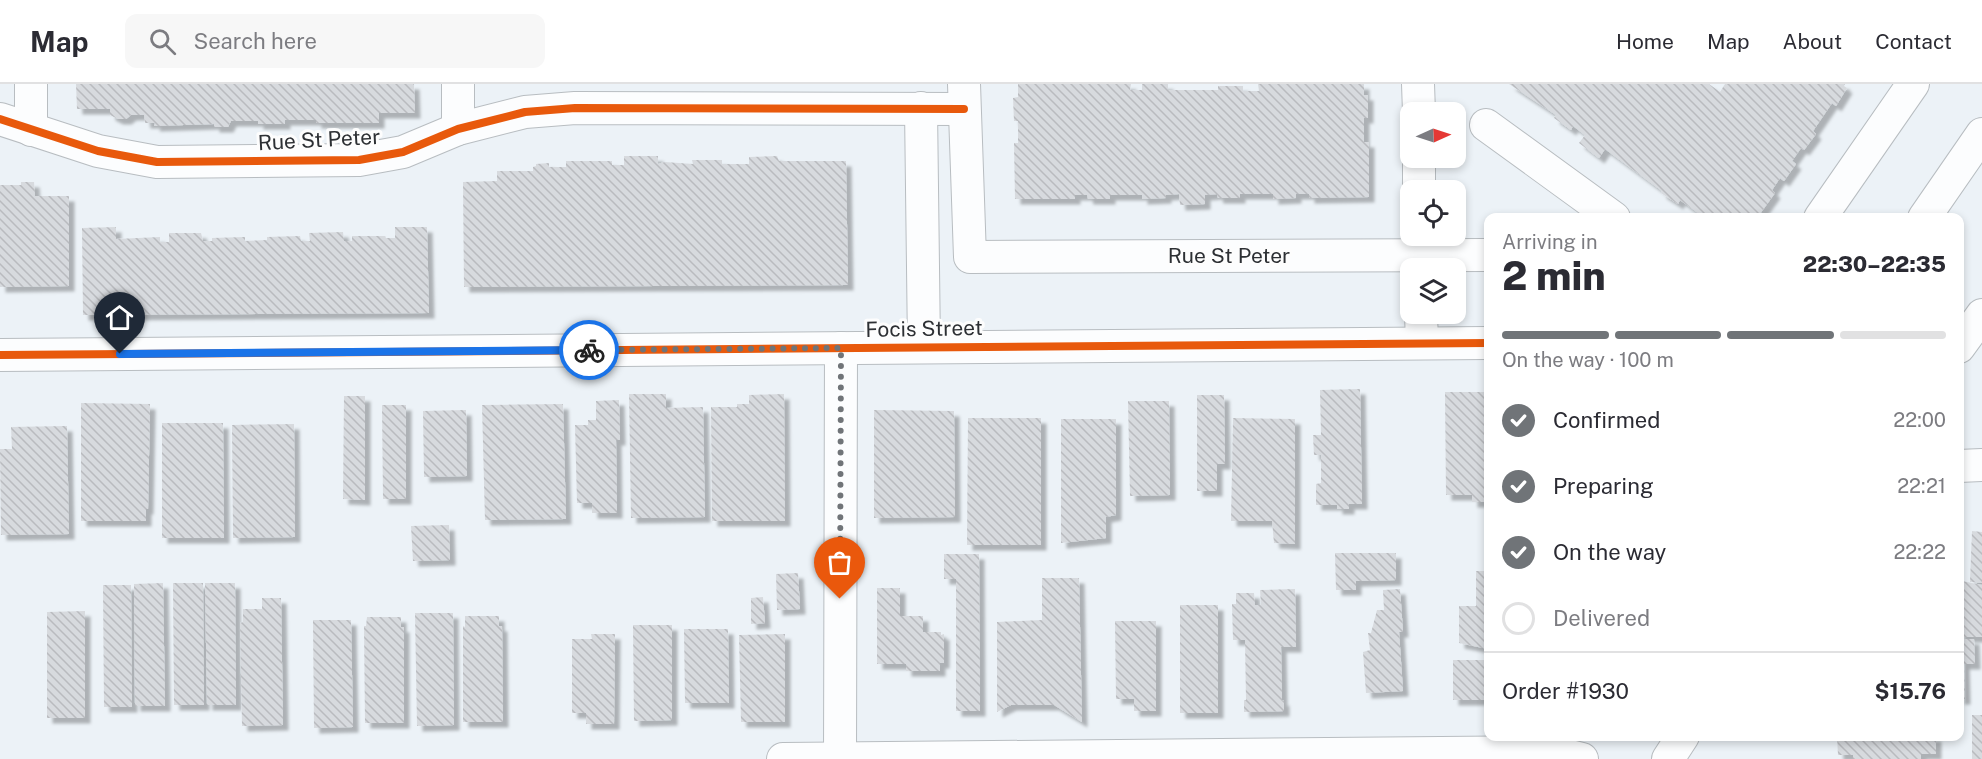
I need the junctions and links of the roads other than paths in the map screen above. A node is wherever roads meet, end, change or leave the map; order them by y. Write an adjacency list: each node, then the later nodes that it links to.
1 (31, 84): 13 (street)
2 (458, 84): 12 (street)
3 (1418, 84): 8 (street)
4 (1913, 84): 16 (street)
5 (640, 96): 6 (street, Rue St Peter); 12 (street, Rue St Peter)
6 (824, 96): 9 (street, Rue St Peter)
7 (964, 96): 9 (street, Rue St Peter); 18 (street, Rue St Peter)
8 (1419, 102)
9 (921, 108): 24 (street)
10 (0, 119): 13 (street, Rue St Peter)
11 (1486, 125): 15 (street)
12 (458, 129): 13 (street, Rue St Peter)
13 (31, 130)
14 (1982, 134): 17 (street)
15 (1607, 213)
16 (1823, 213)
17 (1927, 213)
18 (1420, 253): 19 (street, Rue St Peter)
19 (1484, 255)
20 (1982, 315): 22 (street)
21 (1422, 328): 23 (street, Focis Street); 24 (street, Focis Street)
22 (1964, 338)
23 (1484, 342)
24 (924, 347): 25 (street, Focis Street)
25 (841, 348): 26 (street, Focis Street); 31 (street)
26 (0, 355)
27 (1982, 465): 28 (street)
28 (1964, 466)
29 (1680, 741): 33 (street)
30 (1563, 752): 31 (street)
31 (840, 758): 32 (street)
32 (783, 759)
33 (1668, 759)

